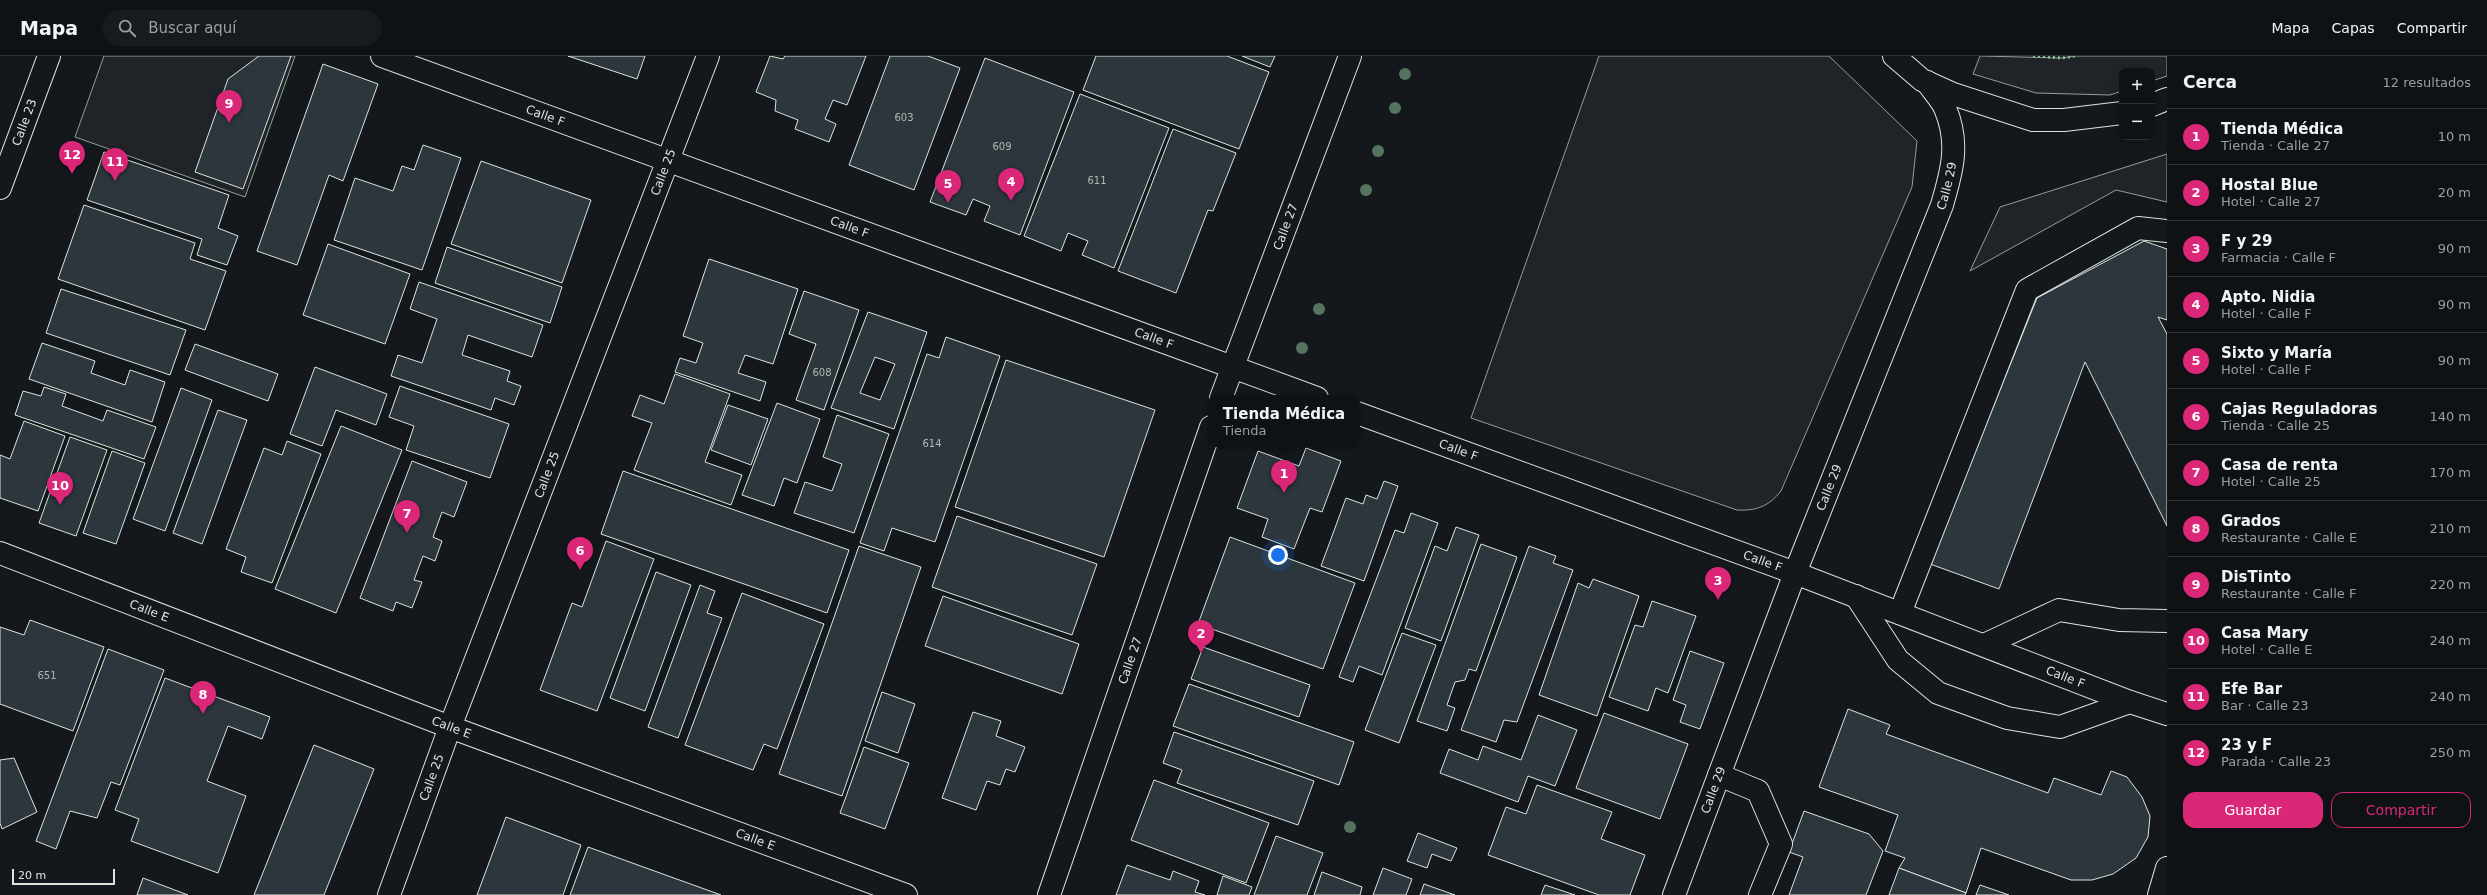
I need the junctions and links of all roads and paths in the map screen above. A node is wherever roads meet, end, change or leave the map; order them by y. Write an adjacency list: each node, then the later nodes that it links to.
1 (48, 56): 11 (street, Calle 23)
2 (382, 56): 10 (street, Calle F)
3 (708, 56): 10 (street, Calle 25)
4 (1350, 56): 13 (street, Calle 27)
5 (1894, 56): 6 (street)
6 (1926, 82): 9 (street); 19 (street, Calle 29)
7 (2167, 99): 8 (street)
8 (2154, 104)
9 (2119, 113)
10 (669, 161): 13 (street, Calle F); 26 (street, Calle 25)
11 (0, 188)
12 (2167, 231): 21 (street)
13 (1232, 367): 14 (street, Calle 27); 15 (street, Calle F)
14 (1222, 395)
15 (1309, 395)
16 (1360, 414): 19 (street, Calle F)
17 (1208, 436): 31 (street, Calle 27)
18 (0, 553): 26 (street, Calle E)
19 (1796, 573): 20 (street, Calle F); 27 (street, Calle 29)
20 (1856, 596): 21 (street, Calle F); 24 (street)
21 (1900, 613): 23 (street, Calle F)
22 (2167, 621): 23 (street)
23 (1984, 645): 24 (street, Calle F)
24 (2130, 702): 25 (street, Calle F)
25 (2167, 714)
26 (450, 727): 29 (street, Calle 25); 30 (street, Calle E)
27 (1719, 774): 32 (street, Calle 29); 33 (street)
28 (2167, 868): 34 (street)
29 (389, 895)
30 (906, 895)
31 (1049, 895)
32 (1674, 895)
33 (1760, 895)
34 (2159, 895)

